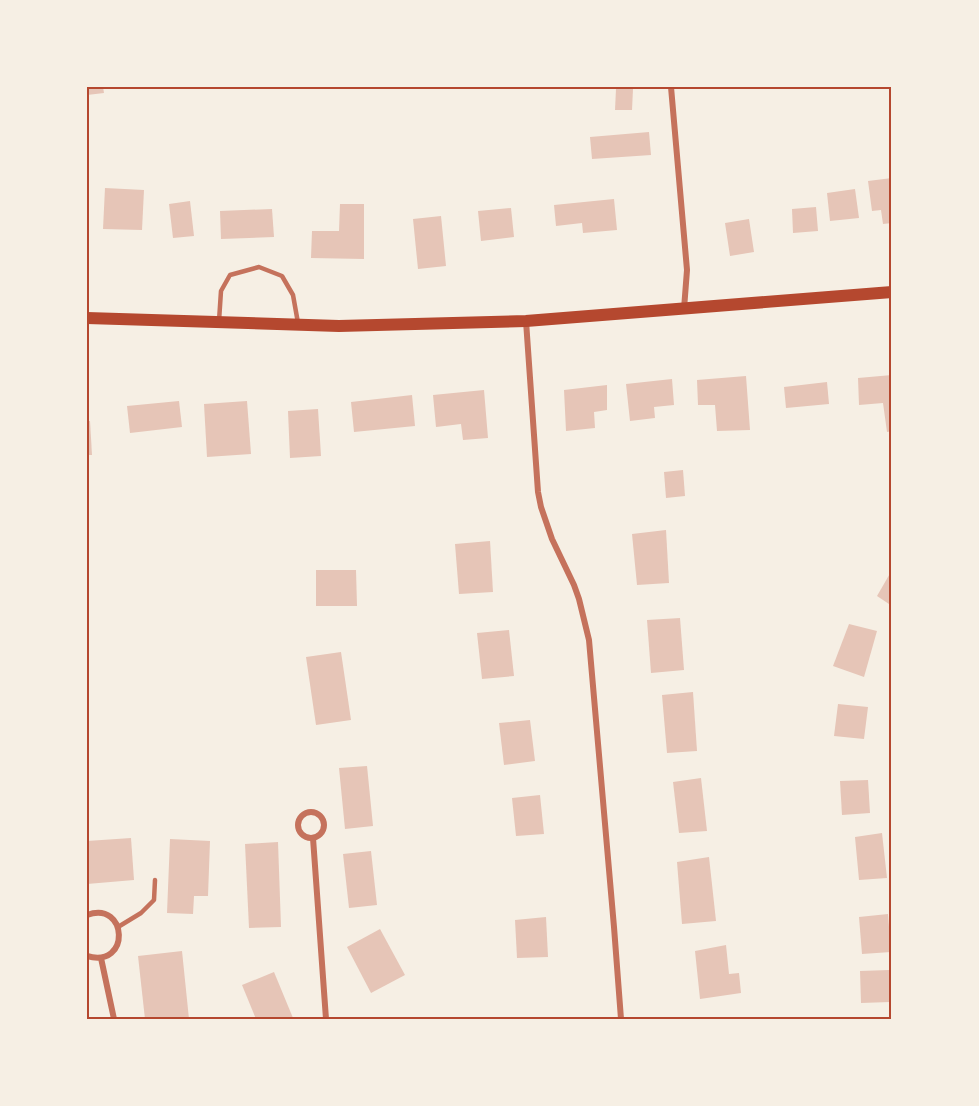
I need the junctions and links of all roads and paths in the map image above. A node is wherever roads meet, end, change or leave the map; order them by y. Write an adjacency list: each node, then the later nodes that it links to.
1 (671, 87): 3 (street)
2 (892, 292): 3 (main road)
3 (684, 310): 5 (main road)
4 (87, 318): 6 (main road)
5 (526, 321): 7 (main road); 16 (street)
6 (219, 322): 7 (main road); 7 (lane)
7 (298, 325)
8 (313, 838): 8 (street); 15 (street)
9 (154, 880): 11 (lane)
10 (87, 915): 11 (street)
11 (118, 927): 13 (street)
12 (87, 956): 13 (street)
13 (101, 958): 14 (street)
14 (114, 1019)
15 (326, 1019)
16 (621, 1019)

